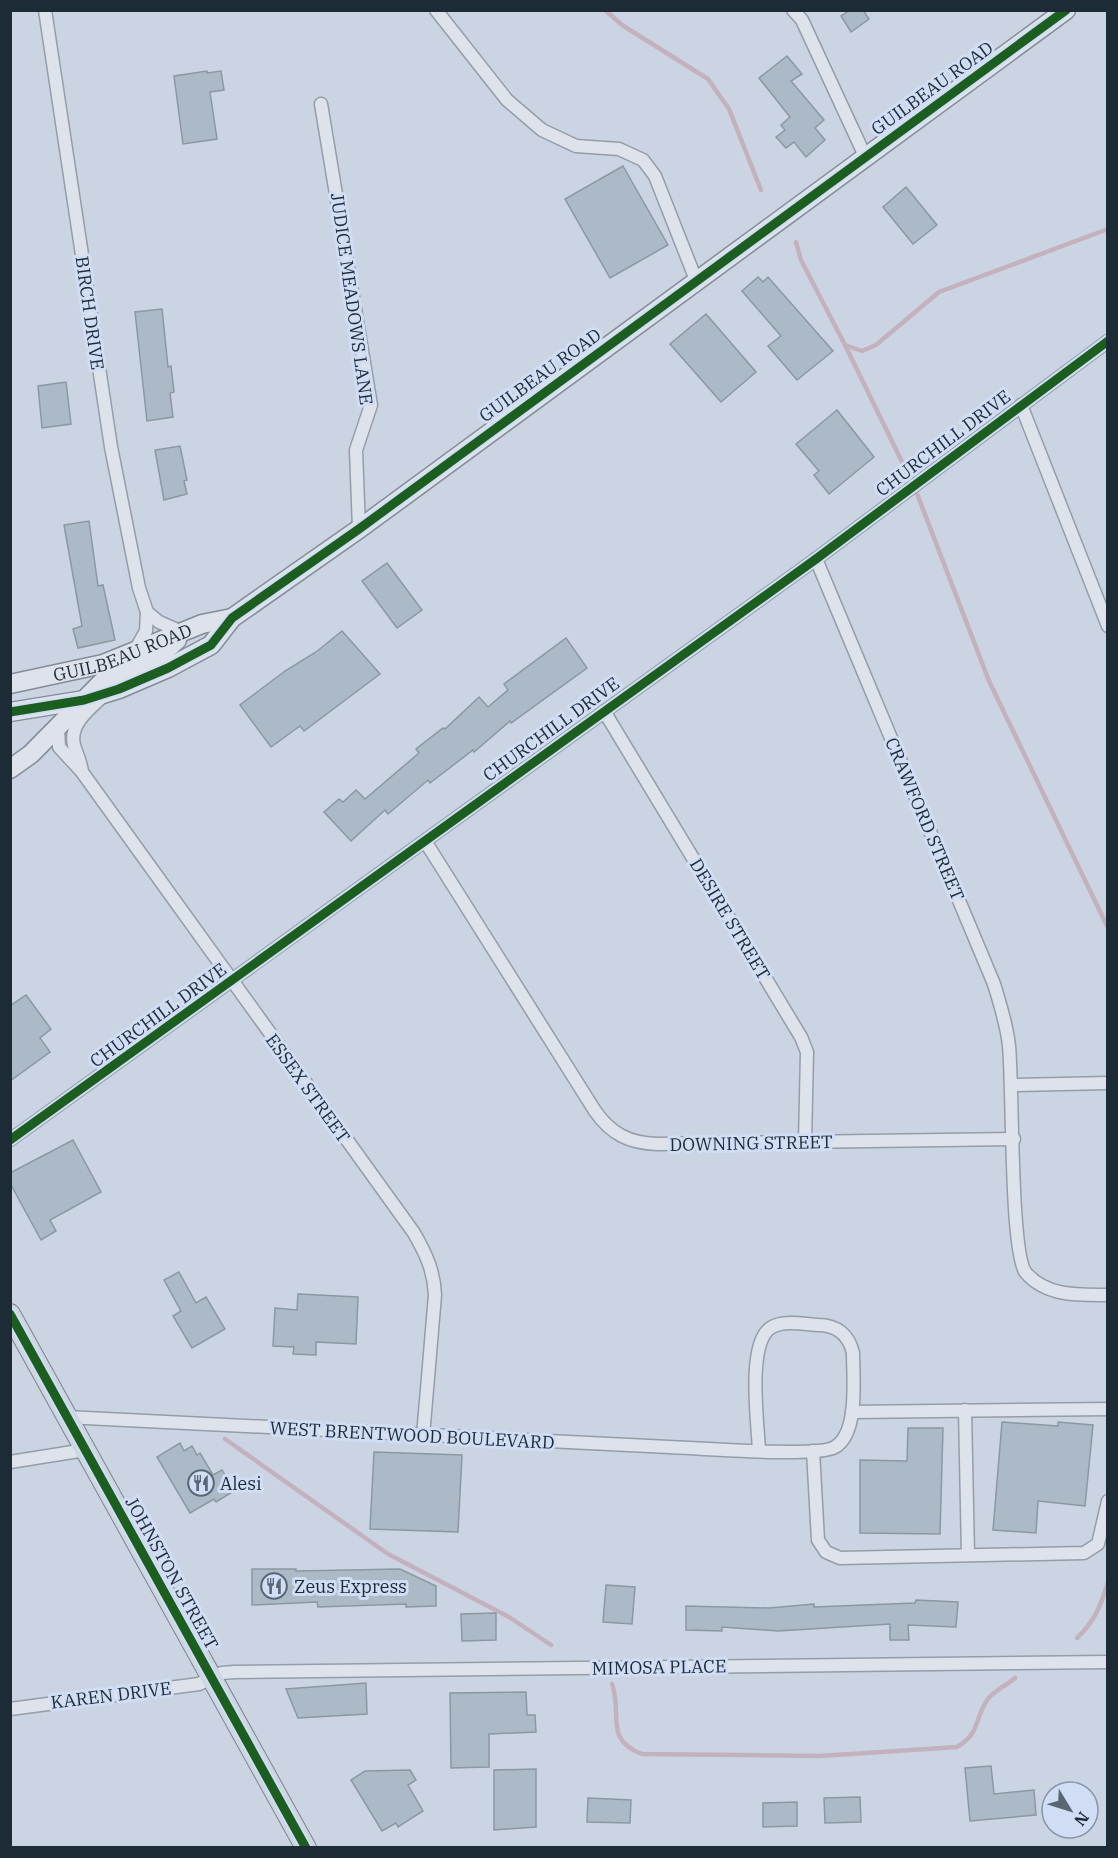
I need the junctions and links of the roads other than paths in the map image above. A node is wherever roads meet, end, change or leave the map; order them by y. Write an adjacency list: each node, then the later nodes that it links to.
1 (45, 10): 12 (street, BIRCH DRIVE)
2 (436, 10): 7 (street)
3 (793, 10): 6 (street)
4 (1066, 10): 6 (street, GUILBEAU ROAD)
5 (321, 104): 10 (street, JUDICE MEADOWS LANE)
6 (865, 156): 7 (street, GUILBEAU ROAD)
7 (696, 280): 10 (street, GUILBEAU ROAD)
8 (1107, 340): 9 (street, CHURCHILL DRIVE)
9 (1021, 405): 11 (street, CHURCHILL DRIVE); 14 (street)
10 (359, 529): 13 (street, GUILBEAU ROAD)
11 (816, 559): 20 (street, CHURCHILL DRIVE); 28 (street, CRAWFORD STREET)
12 (147, 612): 15 (street); 16 (street)
13 (232, 618): 15 (street, GUILBEAU ROAD); 18 (street, GUILBEAU ROAD)
14 (1107, 626)
15 (185, 633): 16 (street, GUILBEAU ROAD); 19 (street)
16 (133, 653): 17 (street, GUILBEAU ROAD)
17 (10, 684)
18 (106, 693): 19 (street, GUILBEAU ROAD); 24 (street, ESSEX STREET)
19 (84, 700): 21 (street, GUILBEAU ROAD); 22 (street)
20 (604, 711): 25 (street, CHURCHILL DRIVE); 31 (street, DESIRE STREET)
21 (10, 712)
22 (58, 728): 23 (street); 24 (street, ESSEX STREET)
23 (10, 769)
24 (82, 772): 26 (street, ESSEX STREET)
25 (425, 841): 26 (street, CHURCHILL DRIVE); 31 (street, DOWNING STREET)
26 (231, 982): 30 (street, CHURCHILL DRIVE); 38 (street, ESSEX STREET)
27 (1107, 1083): 28 (street)
28 (1012, 1085): 29 (street, CRAWFORD STREET)
29 (1014, 1139): 31 (street, DOWNING STREET); 32 (street)
30 (10, 1140)
31 (805, 1142)
32 (1107, 1295)
33 (10, 1314): 37 (main road, JOHNSTON STREET)
34 (1107, 1409): 35 (street)
35 (965, 1410): 36 (street); 44 (street)
36 (852, 1412): 40 (street, WEST BRENTWOOD BOULEVARD); 41 (street, WEST BRENTWOOD BOULEVARD)
37 (66, 1417): 38 (street, WEST BRENTWOOD BOULEVARD); 39 (main road, JOHNSTON STREET)
38 (423, 1436): 40 (street, WEST BRENTWOOD BOULEVARD)
39 (85, 1450): 42 (street); 46 (main road, JOHNSTON STREET)
40 (759, 1451): 41 (street, WEST BRENTWOOD BOULEVARD)
41 (813, 1451): 44 (street)
42 (10, 1462)
43 (1107, 1501): 44 (street)
44 (968, 1555)
45 (1107, 1662): 46 (street, MIMOSA PLACE)
46 (211, 1678): 47 (street, KAREN DRIVE); 48 (main road, JOHNSTON STREET)
47 (10, 1709)
48 (306, 1848)

